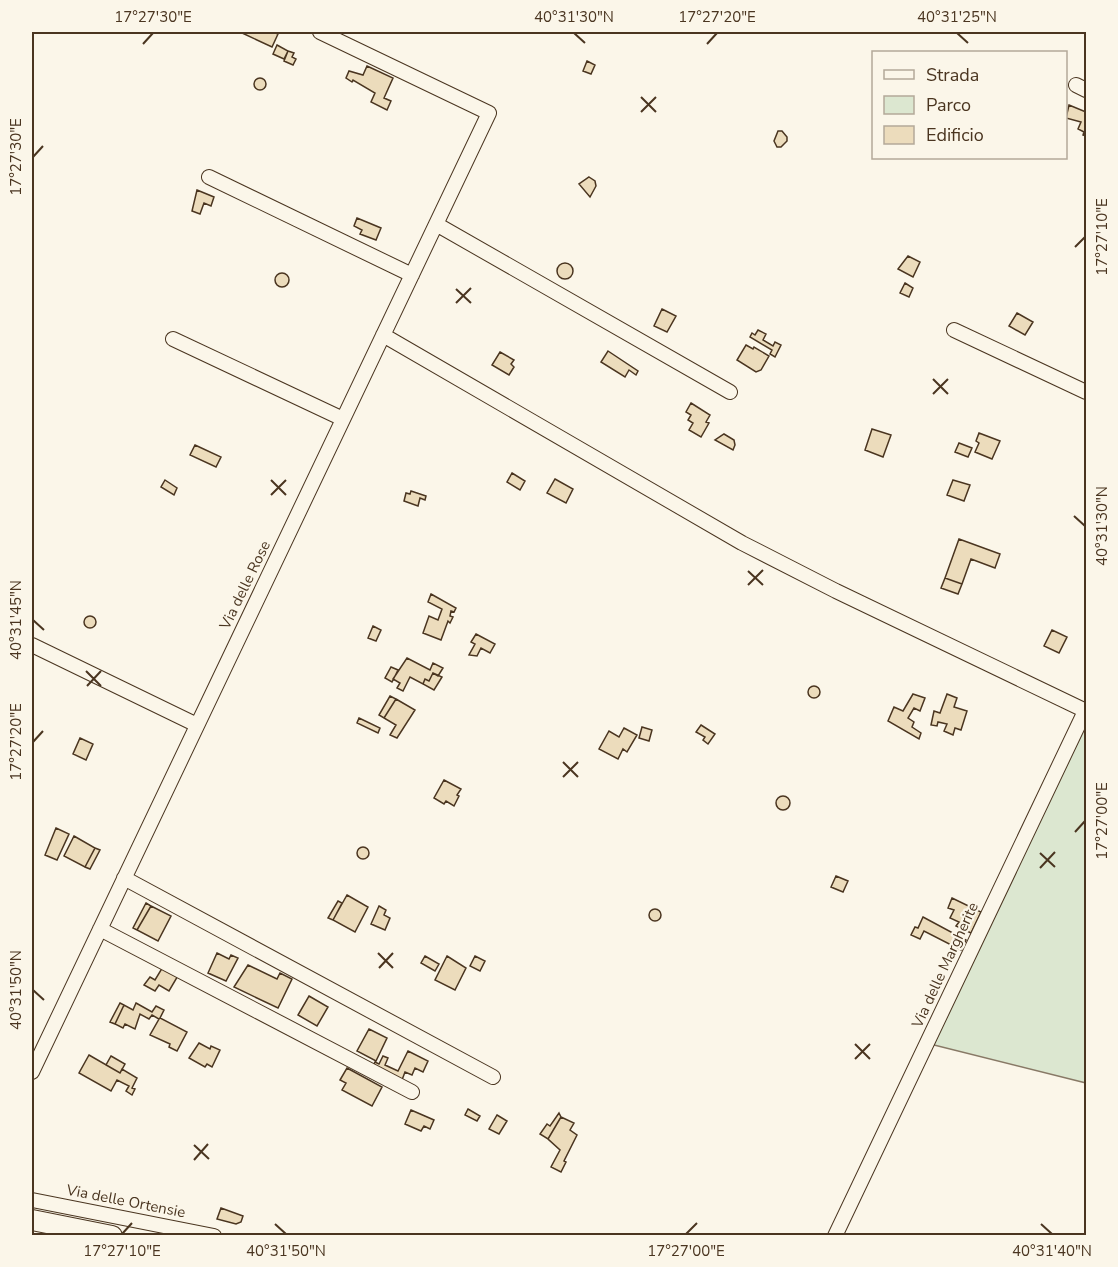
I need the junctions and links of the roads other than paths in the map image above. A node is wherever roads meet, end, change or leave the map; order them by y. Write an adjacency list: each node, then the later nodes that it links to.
1 (320, 32): 3 (street, Via delle Rose)
2 (209, 177): 4 (street)
3 (436, 224): 4 (street, Via delle Rose); 8 (street)
4 (412, 275): 6 (street, Via delle Rose)
5 (954, 330): 9 (street)
6 (383, 335): 10 (street, Via delle Rose); 12 (street)
7 (173, 339): 10 (street)
8 (730, 392)
9 (1086, 392)
10 (343, 419): 13 (street, Via delle Rose)
11 (32, 645): 13 (street)
12 (1086, 710): 23 (street, Via delle Margherite)
13 (197, 725): 14 (street, Via delle Rose)
14 (124, 878): 15 (street, Via delle Rose); 17 (street)
15 (100, 929): 16 (street, Via delle Rose); 18 (street)
16 (32, 1072)
17 (493, 1077)
18 (412, 1092)
19 (32, 1200): 22 (street, Via delle Ortensie)
20 (32, 1220): 21 (highway)
21 (112, 1236)
22 (214, 1236)
23 (835, 1236)

